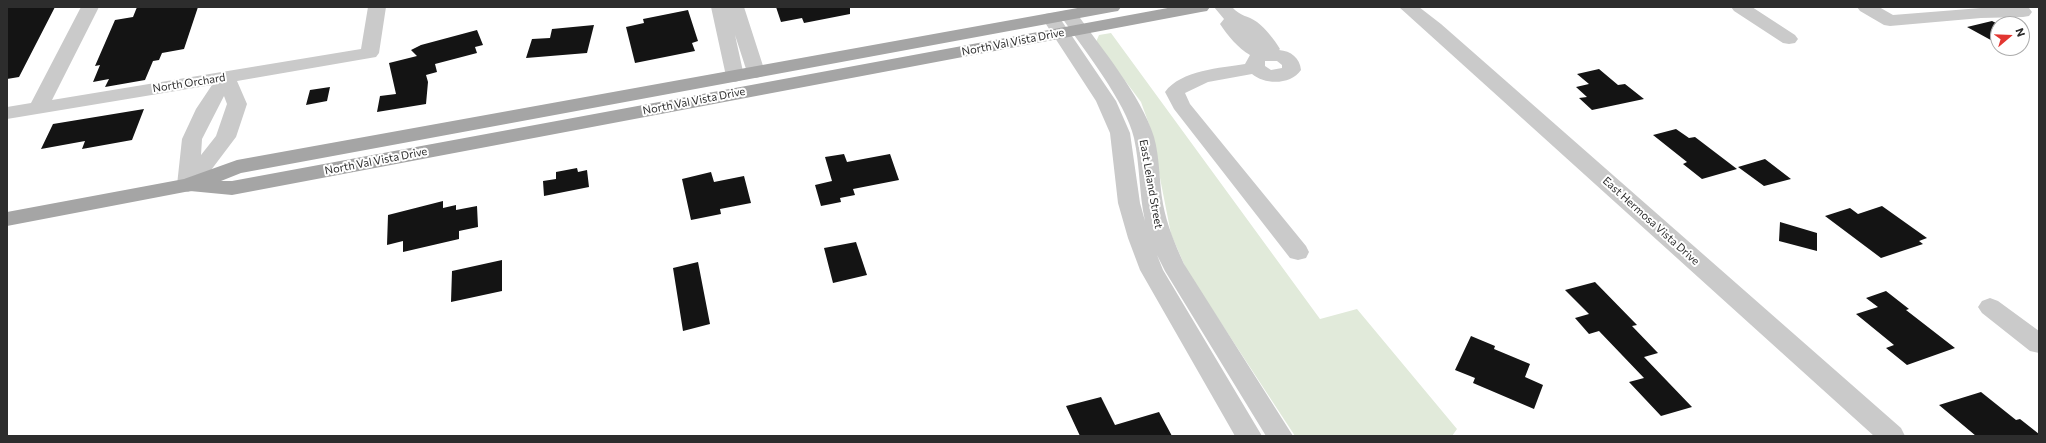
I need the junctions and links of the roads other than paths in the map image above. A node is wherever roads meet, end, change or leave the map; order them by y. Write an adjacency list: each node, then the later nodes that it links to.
1 (90, 7): 19 (street)
2 (377, 7): 18 (street, North Orchard)
3 (720, 7): 15 (street)
4 (735, 7): 14 (street)
5 (1112, 7): 12 (main road, North Val Vista Drive)
6 (1201, 7): 12 (main road, North Val Vista Drive)
7 (1223, 7): 25 (street)
8 (1408, 7): 30 (street, East Hermosa Vista Drive)
9 (1740, 7): 13 (street)
10 (1866, 7): 11 (street)
11 (2023, 12)
12 (1065, 24): 16 (main road, North Val Vista Drive); 23 (main road, North Val Vista Drive); 28 (street, East Leland Street); 29 (street, East Leland Street)
13 (1789, 39)
14 (746, 40): 15 (street); 16 (street)
15 (728, 44): 17 (street)
16 (756, 72): 17 (main road, North Val Vista Drive)
17 (735, 76): 23 (main road, North Val Vista Drive)
18 (226, 77): 19 (street, North Orchard); 21 (street); 22 (street)
19 (38, 108): 20 (street, North Orchard)
20 (7, 114)
21 (231, 122): 22 (street); 23 (street)
22 (197, 128): 23 (street)
23 (188, 185): 24 (main road, North Val Vista Drive)
24 (7, 219)
25 (1298, 252)
26 (1990, 307): 27 (street)
27 (2039, 344)
28 (1248, 436)
29 (1280, 436)
30 (1892, 436)

